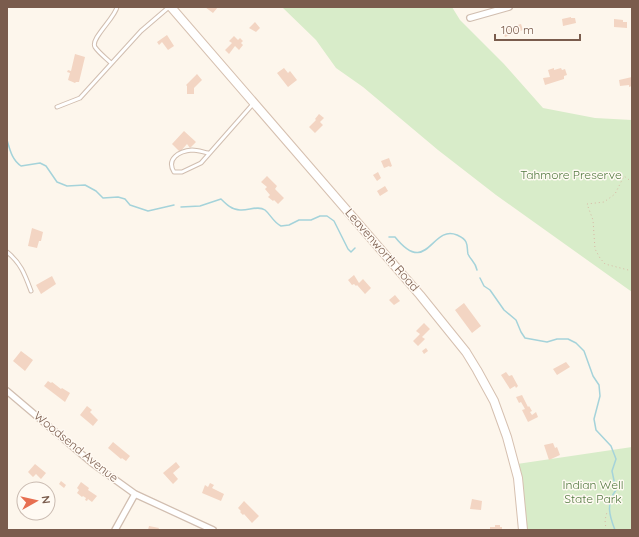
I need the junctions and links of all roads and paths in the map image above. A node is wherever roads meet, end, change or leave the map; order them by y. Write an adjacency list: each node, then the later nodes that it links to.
1 (117, 7): 5 (lane)
2 (171, 7): 5 (lane); 6 (main road, Leavenworth Road)
3 (509, 7): 4 (street)
4 (470, 18)
5 (111, 63): 7 (lane)
6 (254, 102): 8 (lane); 18 (main road, Leavenworth Road)
7 (57, 107)
8 (208, 153): 8 (lane)
9 (632, 182): 11 (path)
10 (7, 252): 12 (lane)
11 (632, 271)
12 (31, 291)
13 (7, 391): 14 (street, Woodsend Avenue)
14 (135, 494): 16 (street); 17 (street, Woodsend Avenue)
15 (606, 512): 19 (path)
16 (115, 530)
17 (213, 530)
18 (522, 530)
19 (606, 530)

